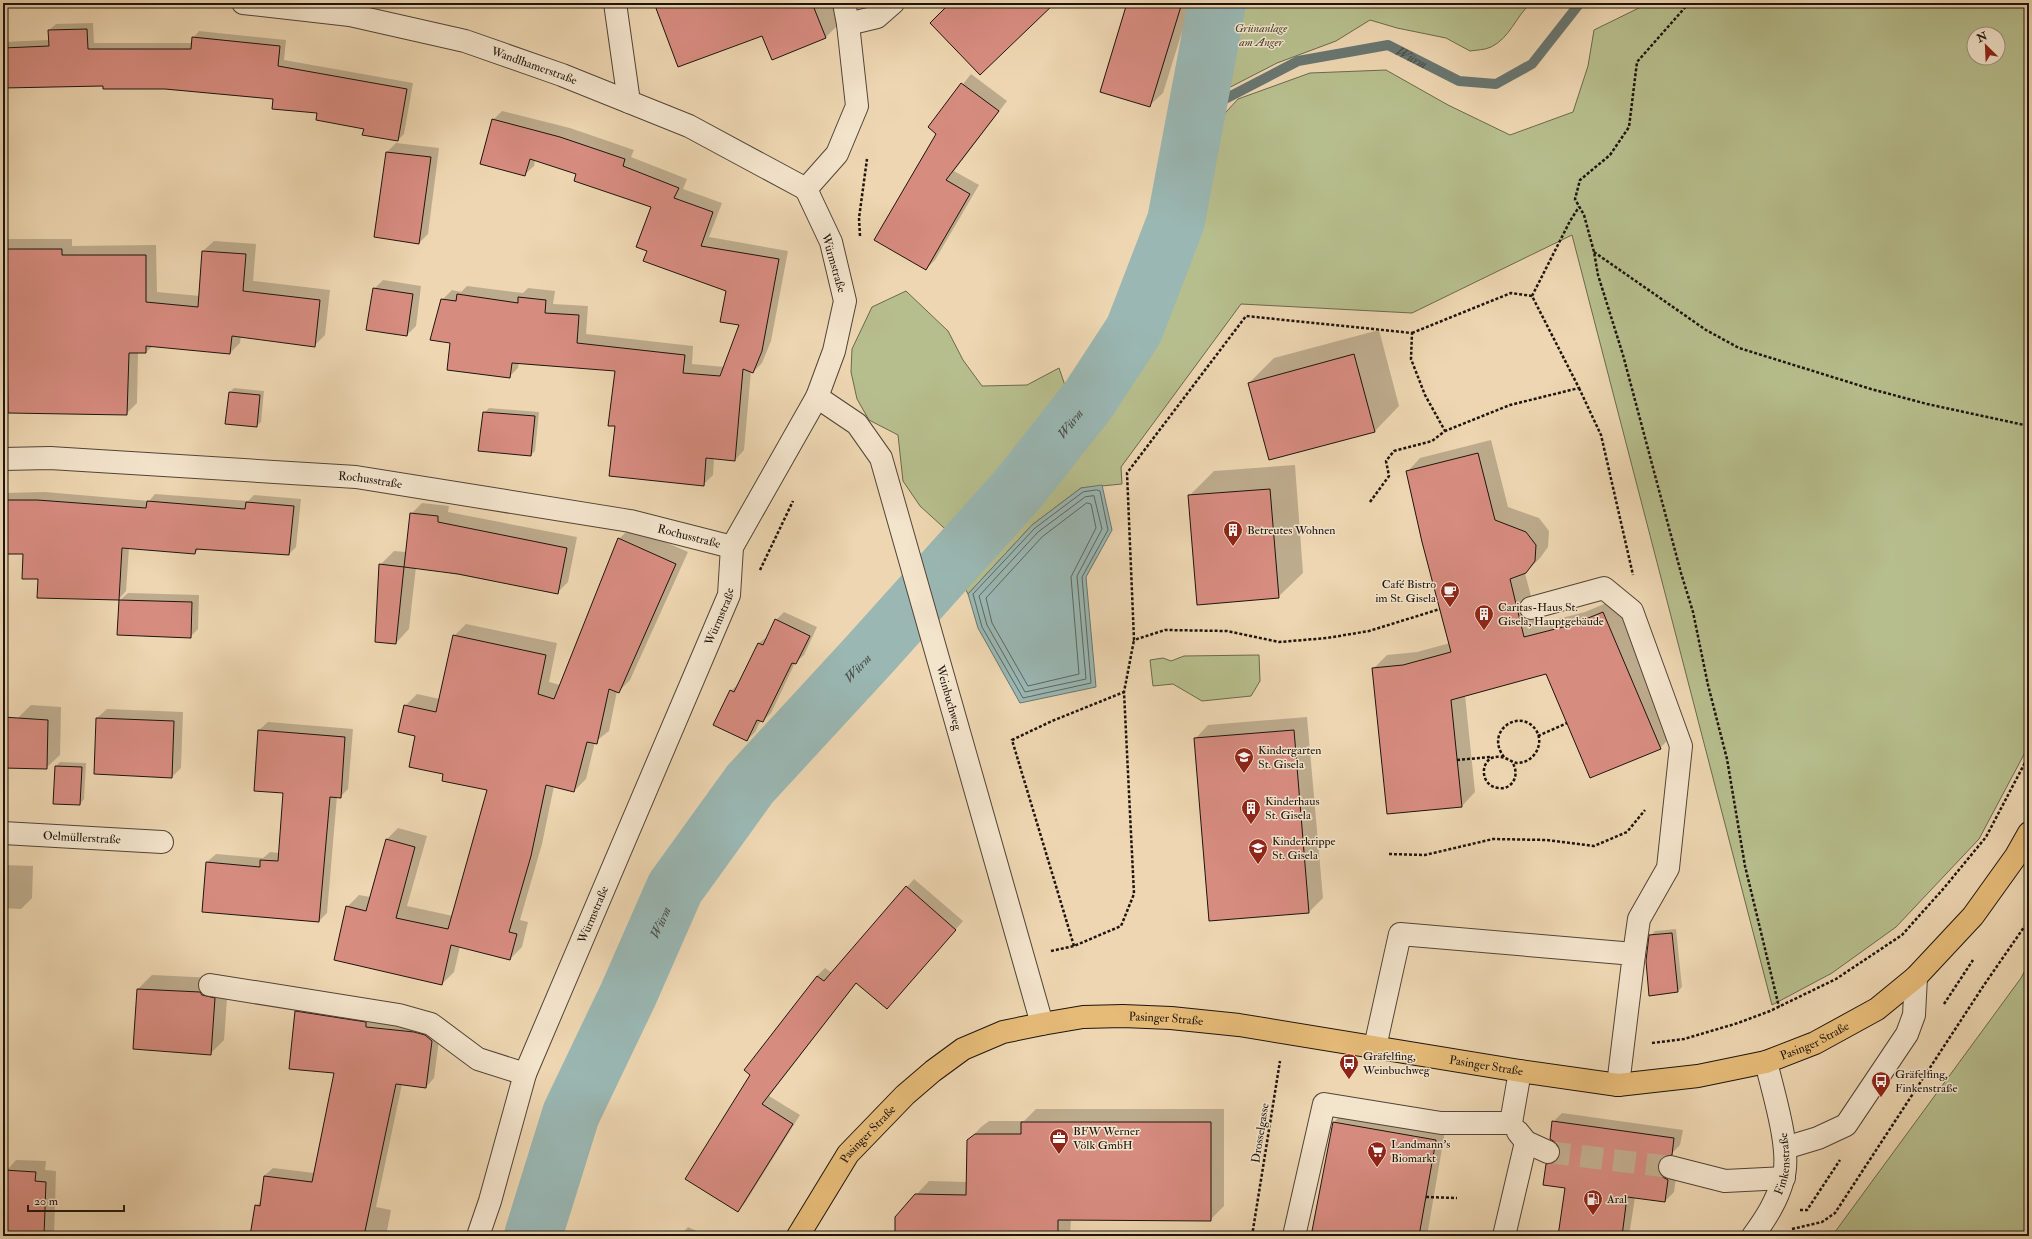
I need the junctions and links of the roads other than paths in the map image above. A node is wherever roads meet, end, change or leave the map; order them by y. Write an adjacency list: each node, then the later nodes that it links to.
1 (243, 3): 6 (street, Wandlhamerstraße)
2 (616, 3): 6 (street)
3 (844, 3): 5 (street)
4 (893, 3): 5 (street)
5 (848, 24): 7 (street)
6 (629, 102): 7 (street, Wandlhamerstraße)
7 (806, 189): 8 (street, Würmstraße)
8 (817, 397): 10 (street, Würmstraße); 18 (street, Weinbuchweg)
9 (3, 459): 10 (street, Rochusstraße)
10 (732, 547): 22 (street, Würmstraße)
11 (1531, 608): 15 (street)
12 (3, 833): 14 (street, Oelmüllerstraße)
13 (2029, 833): 16 (main road, Pasinger Straße)
14 (162, 842)
15 (1634, 954): 19 (street); 23 (street)
16 (1916, 977): 20 (main road, Pasinger Straße); 26 (street)
17 (210, 985): 22 (street)
18 (1042, 1024): 19 (main road, Pasinger Straße); 31 (main road, Pasinger Straße)
19 (1375, 1047): 21 (main road, Pasinger Straße)
20 (1766, 1062): 23 (main road, Pasinger Straße); 26 (street, Finkenstraße)
21 (1520, 1072): 23 (main road, Pasinger Straße); 24 (street)
22 (525, 1074): 30 (street, Würmstraße)
23 (1618, 1085)
24 (1511, 1123): 25 (street); 32 (street)
25 (1526, 1142): 27 (street); 33 (street)
26 (1785, 1148): 29 (street, Finkenstraße)
27 (1548, 1152)
28 (1670, 1167): 29 (street)
29 (1784, 1178): 34 (street, Finkenstraße)
30 (478, 1236)
31 (798, 1236)
32 (1294, 1236)
33 (1504, 1236)
34 (1753, 1236)

